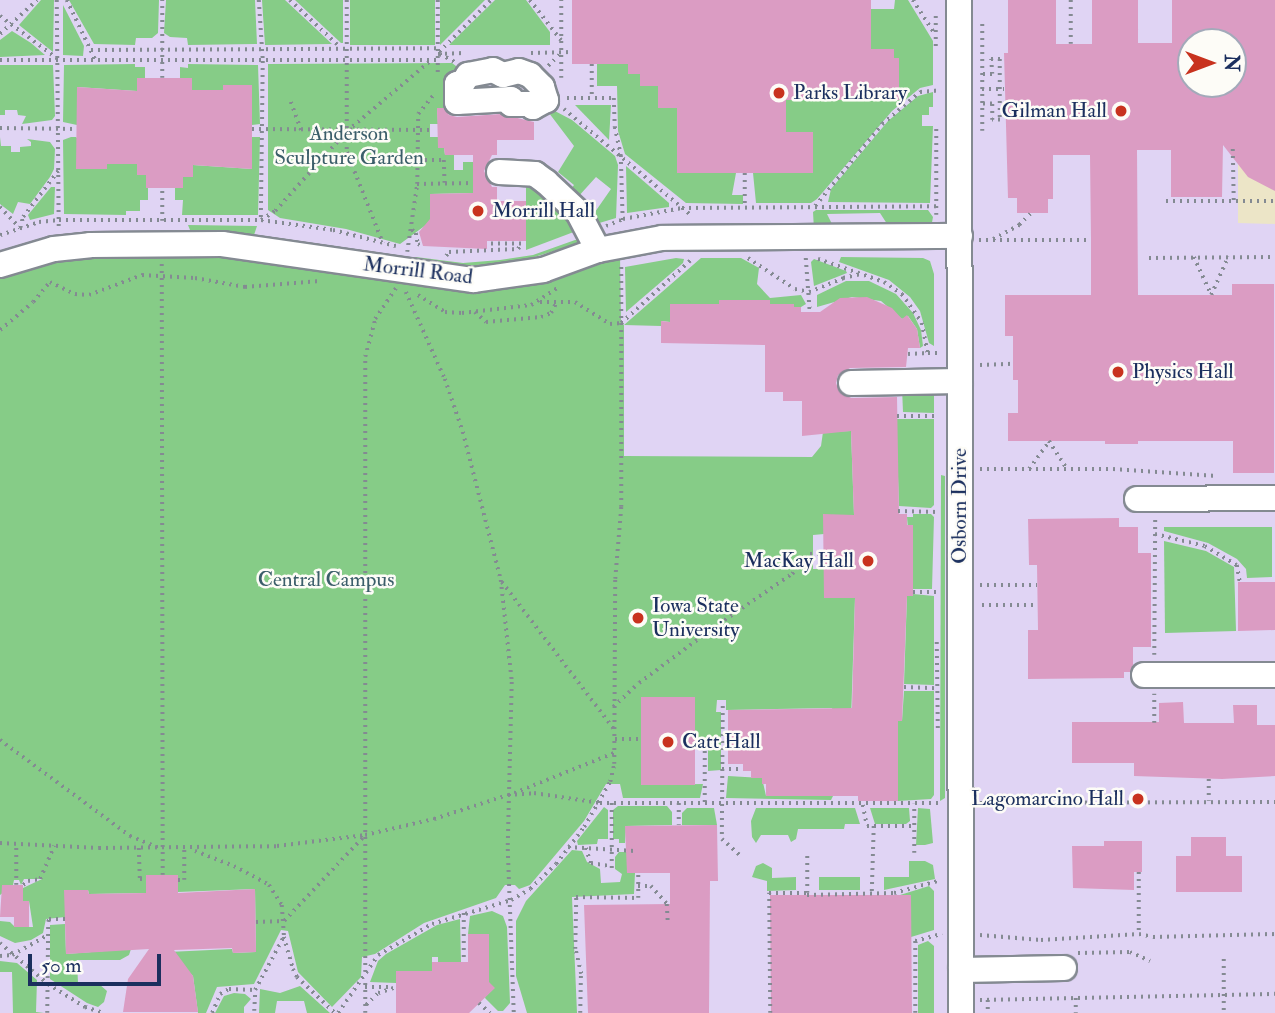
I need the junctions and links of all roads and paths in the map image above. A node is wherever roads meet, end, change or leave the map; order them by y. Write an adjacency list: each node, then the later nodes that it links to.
1 (37, 0): 17 (path)
2 (57, 0): 30 (path)
3 (67, 0): 25 (path)
4 (162, 0): 24 (path)
5 (259, 0): 22 (path)
6 (290, 0): 23 (path)
7 (347, 0): 23 (path)
8 (438, 0): 26 (path)
9 (491, 0): 26 (path)
10 (530, 0): 20 (path)
11 (561, 0): 20 (path)
12 (913, 0): 19 (path)
13 (959, 0): 87 (street, Osborn Drive)
14 (1071, 0): 21 (path)
15 (936, 12): 19 (path)
16 (0, 16): 17 (path)
17 (11, 23): 18 (path); 30 (path)
18 (0, 34)
19 (936, 36): 37 (path)
20 (561, 41): 27 (path)
21 (1071, 44)
22 (261, 48): 23 (path); 24 (path); 36 (path)
23 (344, 48): 26 (path); 31 (path)
24 (161, 49): 25 (path); 35 (path)
25 (91, 50): 34 (path)
26 (438, 51): 33 (path)
27 (561, 52): 28 (path); 41 (path)
28 (572, 52)
29 (0, 60): 30 (path)
30 (60, 60): 34 (path); 52 (path)
31 (347, 60): 32 (path); 36 (path); 58 (path)
32 (431, 60): 33 (path); 58 (path)
33 (438, 60): 59 (path)
34 (96, 61): 35 (path)
35 (161, 61): 36 (path); 40 (path)
36 (262, 61): 55 (path)
37 (936, 63)
38 (592, 64): 45 (path)
39 (983, 75): 43 (path)
40 (162, 78)
41 (561, 86)
42 (983, 89): 43 (path)
43 (1002, 89): 48 (path)
44 (561, 98): 45 (path)
45 (592, 98): 61 (path)
46 (291, 102): 56 (path)
47 (937, 103): 73 (path)
48 (983, 104)
49 (561, 106): 61 (path)
50 (936, 116): 73 (path)
51 (0, 128): 52 (path)
52 (60, 129): 53 (path); 63 (path)
53 (77, 129)
54 (252, 130): 55 (path)
55 (263, 130): 56 (path); 81 (path)
56 (301, 130): 58 (path)
57 (430, 130): 59 (path)
58 (347, 131): 59 (path); 81 (path); 91 (path)
59 (417, 131): 62 (path)
60 (1233, 149): 71 (path)
61 (621, 155): 76 (path); 79 (path)
62 (418, 160): 66 (path); 68 (path)
63 (59, 169): 80 (path); 83 (path)
64 (499, 172): 88 (street)
65 (745, 173): 75 (path)
66 (445, 183): 67 (path); 68 (path)
67 (473, 183)
68 (417, 184): 85 (path)
69 (162, 188): 78 (path)
70 (1166, 201): 71 (path)
71 (1234, 201): 72 (path)
72 (1275, 201)
73 (816, 206): 75 (path)
74 (0, 207): 83 (path)
75 (745, 207): 76 (path)
76 (682, 208): 79 (path); 82 (path)
77 (1031, 214): 89 (path)
78 (162, 215)
79 (623, 219): 84 (path); 88 (path)
80 (59, 220): 81 (path); 83 (path)
81 (261, 220): 91 (path)
82 (700, 223)
83 (20, 228): 86 (path)
84 (622, 228)
85 (412, 230): 93 (path); 94 (path)
86 (0, 235)
87 (970, 238): 88 (street, Morrill Road); 89 (path); 128 (street, Osborn Drive)
88 (598, 240): 111 (street, Morrill Road)
89 (992, 240): 90 (path)
90 (1091, 240)
91 (383, 242): 94 (path); 96 (path)
92 (487, 244): 95 (path)
93 (423, 246)
94 (408, 250): 97 (path); 107 (path)
95 (453, 252)
96 (387, 253)
97 (417, 253)
98 (697, 254): 122 (path)
99 (741, 254): 117 (path)
100 (162, 255): 113 (path)
101 (519, 255): 103 (path)
102 (436, 257): 109 (path)
103 (499, 257)
104 (1194, 257): 105 (path); 105 (path); 108 (path)
105 (1228, 257): 106 (path)
106 (1275, 257)
107 (406, 258)
108 (1149, 258)
109 (457, 259)
110 (621, 263): 122 (path)
111 (0, 265)
112 (863, 274): 117 (path); 117 (path); 124 (path)
113 (162, 275): 114 (path); 123 (path); 188 (path)
114 (329, 280)
115 (382, 287): 116 (path)
116 (395, 290): 143 (path); 182 (path)
117 (809, 292): 121 (path)
118 (557, 301): 119 (path); 120 (path); 122 (path)
119 (540, 302)
120 (475, 312)
121 (810, 312)
122 (621, 323): 156 (path)
123 (0, 330)
124 (928, 353): 125 (path); 126 (path)
125 (938, 353)
126 (908, 354)
127 (1013, 365): 128 (path)
128 (969, 373): 129 (street); 229 (street, Osborn Drive)
129 (850, 383)
130 (897, 415): 131 (path)
131 (938, 416)
132 (979, 469): 133 (path)
133 (1029, 469): 134 (path); 134 (path)
134 (1067, 469): 135 (path)
135 (1156, 472): 136 (path); 137 (path)
136 (1219, 476)
137 (1146, 498): 138 (street); 141 (path)
138 (1275, 498)
139 (898, 511): 140 (path)
140 (938, 512)
141 (1155, 534): 144 (path); 151 (path)
142 (824, 553): 156 (path)
143 (501, 580): 158 (path); 167 (path)
144 (1240, 582)
145 (980, 585): 146 (path)
146 (1037, 586)
147 (912, 592): 148 (path)
148 (938, 592)
149 (979, 605): 150 (path)
150 (1038, 606)
151 (1149, 674): 152 (street); 157 (path)
152 (1275, 675)
153 (904, 687): 154 (path)
154 (937, 688)
155 (723, 706): 164 (path)
156 (613, 707): 158 (path)
157 (1154, 723)
158 (614, 730): 159 (path)
159 (615, 739): 160 (path); 163 (path)
160 (641, 739)
161 (0, 740): 188 (path)
162 (695, 744): 173 (path)
163 (615, 752): 167 (path); 170 (path)
164 (722, 769): 165 (path); 175 (path)
165 (743, 769)
166 (1209, 779): 168 (path)
167 (509, 795): 170 (path); 182 (path); 210 (path)
168 (1209, 801): 169 (path); 174 (path)
169 (1275, 802)
170 (600, 803): 171 (path); 186 (path)
171 (612, 803): 172 (path); 190 (path)
172 (679, 803): 173 (path); 179 (path)
173 (705, 803): 175 (path)
174 (978, 803)
175 (722, 804): 178 (path); 195 (path)
176 (914, 804): 177 (path); 178 (path); 181 (path)
177 (938, 804)
178 (863, 805): 180 (path)
179 (679, 825)
180 (874, 826): 181 (path); 207 (path)
181 (913, 826): 193 (path)
182 (365, 835): 191 (path); 214 (path); 230 (path)
183 (0, 844): 184 (path)
184 (17, 845): 185 (path); 204 (path)
185 (54, 846): 187 (path); 205 (path)
186 (568, 847): 189 (path); 210 (path)
187 (139, 848): 188 (path); 201 (path)
188 (161, 848): 191 (path); 200 (path)
189 (586, 848): 190 (path); 196 (path)
190 (611, 848): 192 (path); 196 (path)
191 (186, 850): 202 (path); 214 (path)
192 (635, 851)
193 (914, 853)
194 (807, 854): 208 (path)
195 (740, 855)
196 (612, 866): 198 (path)
197 (1139, 872): 218 (path)
198 (612, 873)
199 (638, 873): 206 (path)
200 (163, 875)
201 (146, 879)
202 (178, 880)
203 (939, 881): 207 (path)
204 (16, 885)
205 (23, 885)
206 (638, 886): 209 (path); 216 (path)
207 (872, 893): 208 (path)
208 (807, 894): 248 (path)
209 (638, 898): 211 (path); 247 (path)
210 (510, 900): 212 (path); 246 (path)
211 (639, 904)
212 (464, 913): 227 (path); 230 (path)
213 (65, 919): 220 (path)
214 (284, 921): 215 (path); 222 (path)
215 (256, 922)
216 (668, 925)
217 (939, 934): 249 (path)
218 (1139, 934): 219 (path); 221 (path)
219 (1275, 934)
220 (48, 935): 224 (path); 231 (path)
221 (979, 935)
222 (284, 937): 233 (path); 243 (path)
223 (0, 943): 224 (path)
224 (12, 955): 225 (path); 231 (path)
225 (0, 956)
226 (1224, 959): 235 (path)
227 (464, 962)
228 (1064, 968): 229 (street)
229 (961, 971): 250 (street, Osborn Drive)
230 (365, 978): 232 (path); 243 (path)
231 (48, 984): 240 (path); 241 (path)
232 (365, 986): 238 (path); 238 (path)
233 (255, 990): 239 (path); 242 (path)
234 (1275, 994): 235 (path)
235 (1225, 995): 236 (path); 253 (path)
236 (1076, 998): 251 (path); 252 (path)
237 (479, 1003): 245 (path)
238 (365, 1005): 244 (path)
239 (254, 1011)
240 (47, 1013)
241 (104, 1013)
242 (212, 1013)
243 (337, 1013)
244 (365, 1013)
245 (489, 1013)
246 (514, 1013)
247 (580, 1013)
248 (770, 1013)
249 (915, 1013)
250 (961, 1013)
251 (988, 1013)
252 (1076, 1013)
253 (1224, 1013)

